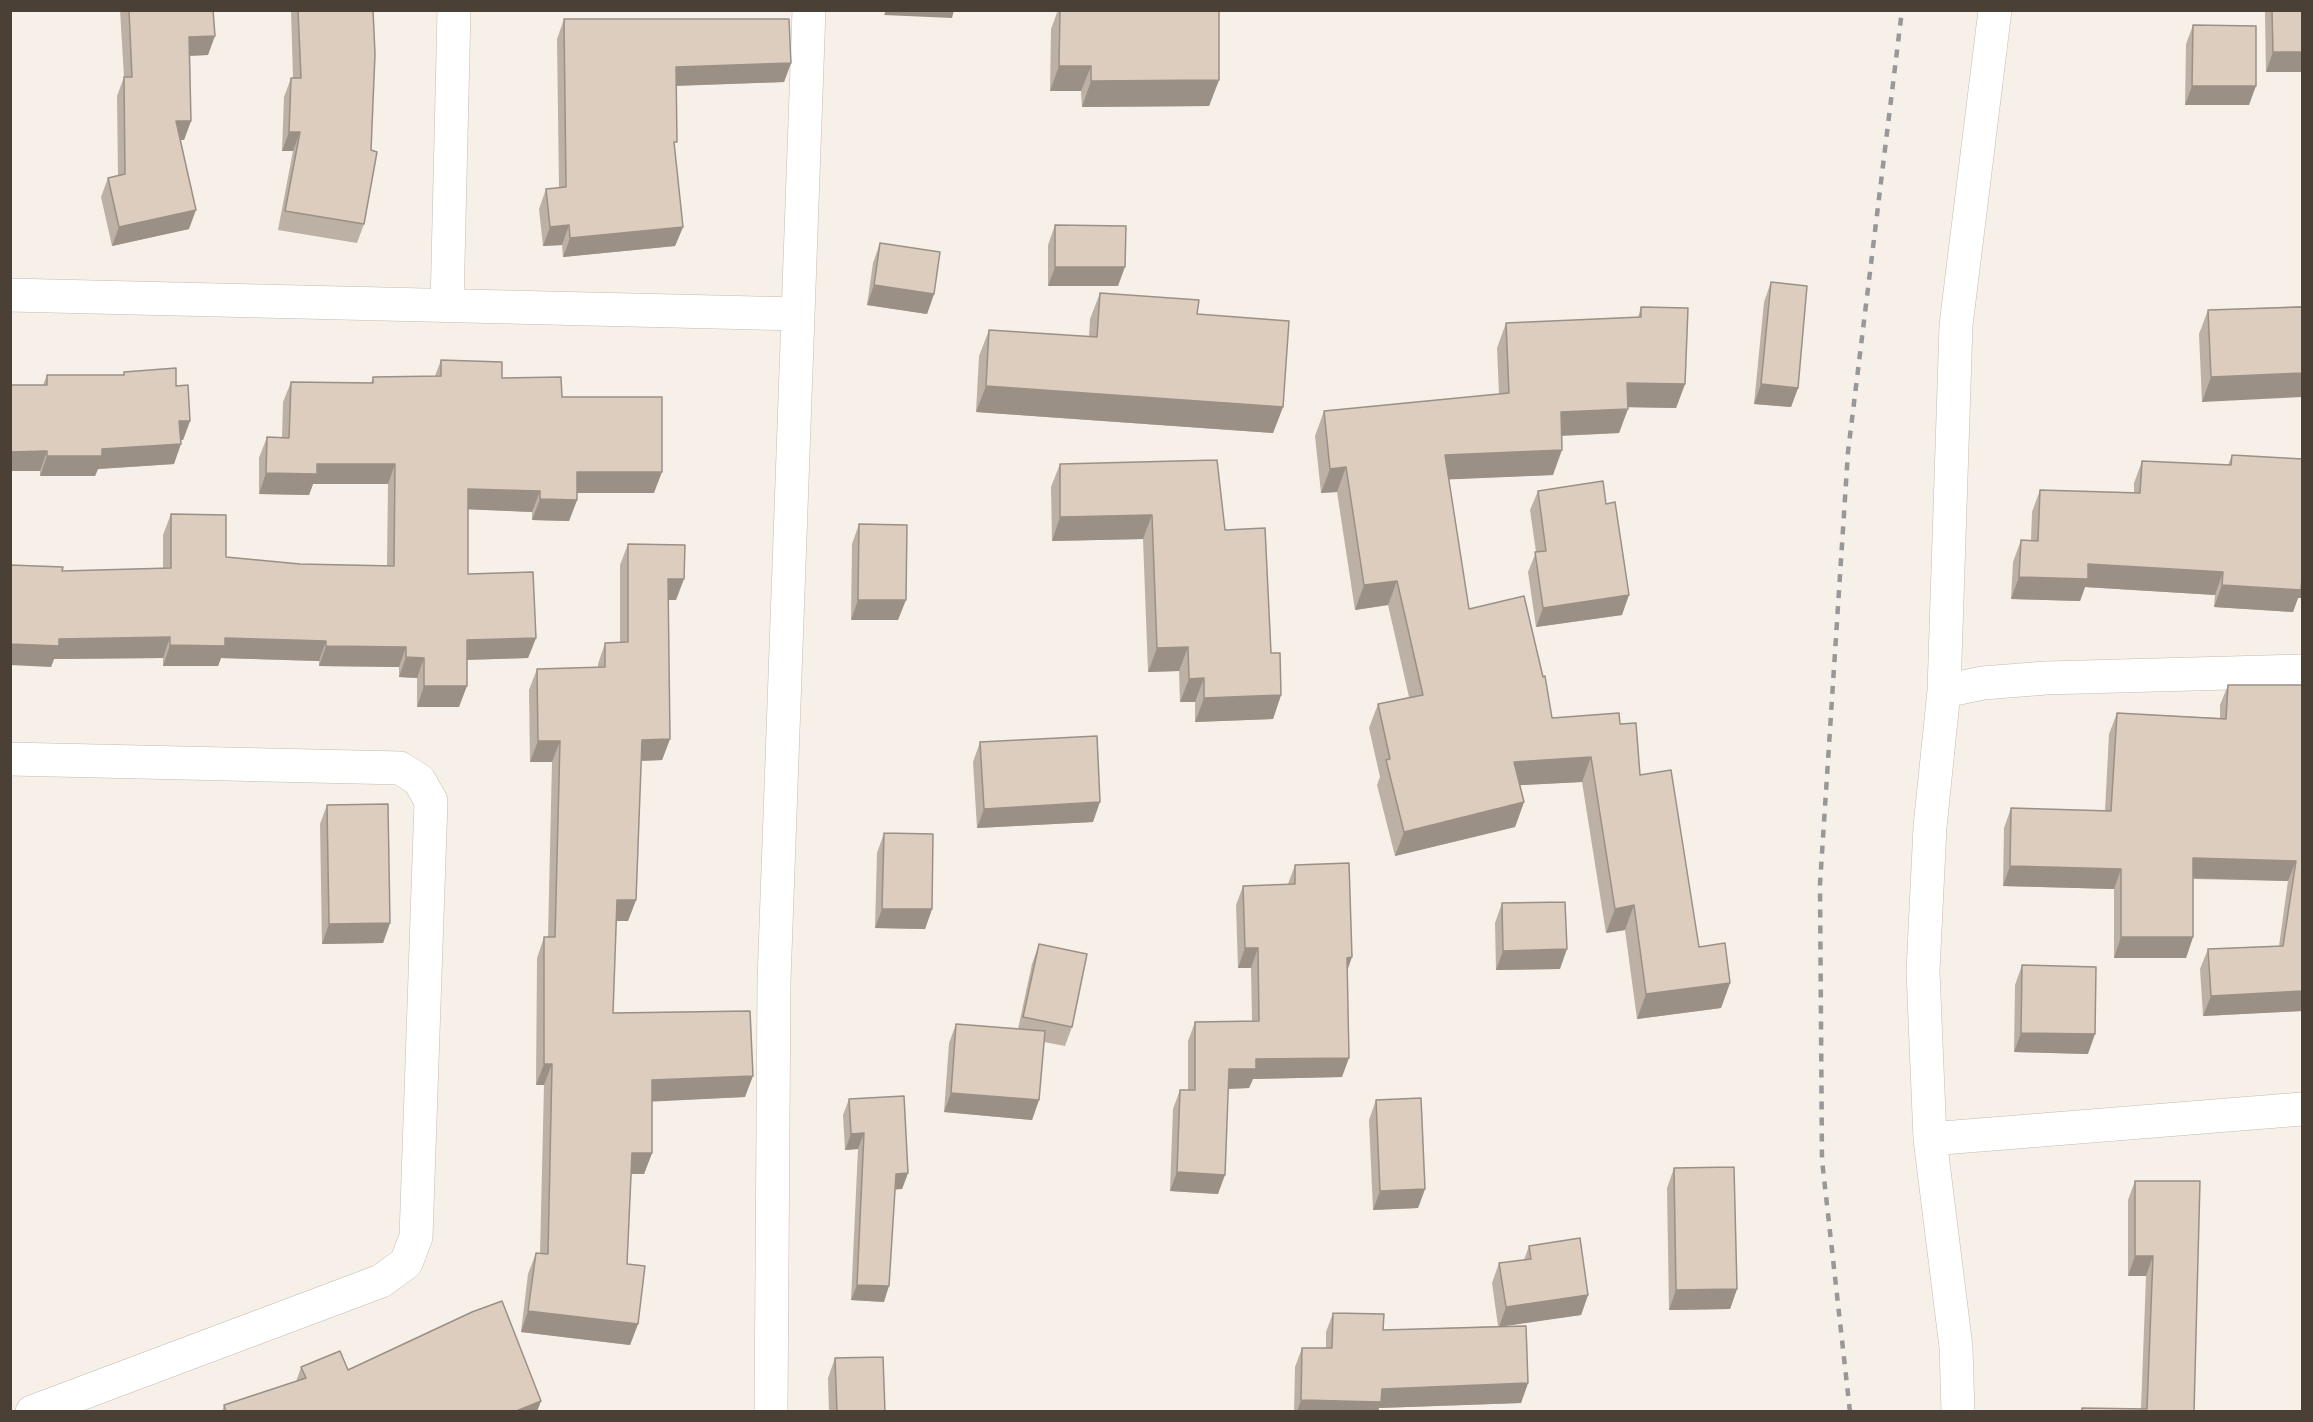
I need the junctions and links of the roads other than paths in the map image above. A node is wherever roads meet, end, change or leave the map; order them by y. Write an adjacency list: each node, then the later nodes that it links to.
1 (454, 10): 5 (street)
2 (809, 10): 6 (street)
3 (1995, 10): 8 (street)
4 (10, 295): 5 (street)
5 (447, 306): 6 (street)
6 (798, 314): 13 (street)
7 (2302, 671): 8 (street)
8 (1944, 691): 11 (street)
9 (10, 759): 12 (street)
10 (2302, 1109): 11 (street)
11 (1930, 1139): 14 (street)
12 (32, 1412)
13 (771, 1412)
14 (1958, 1412)

